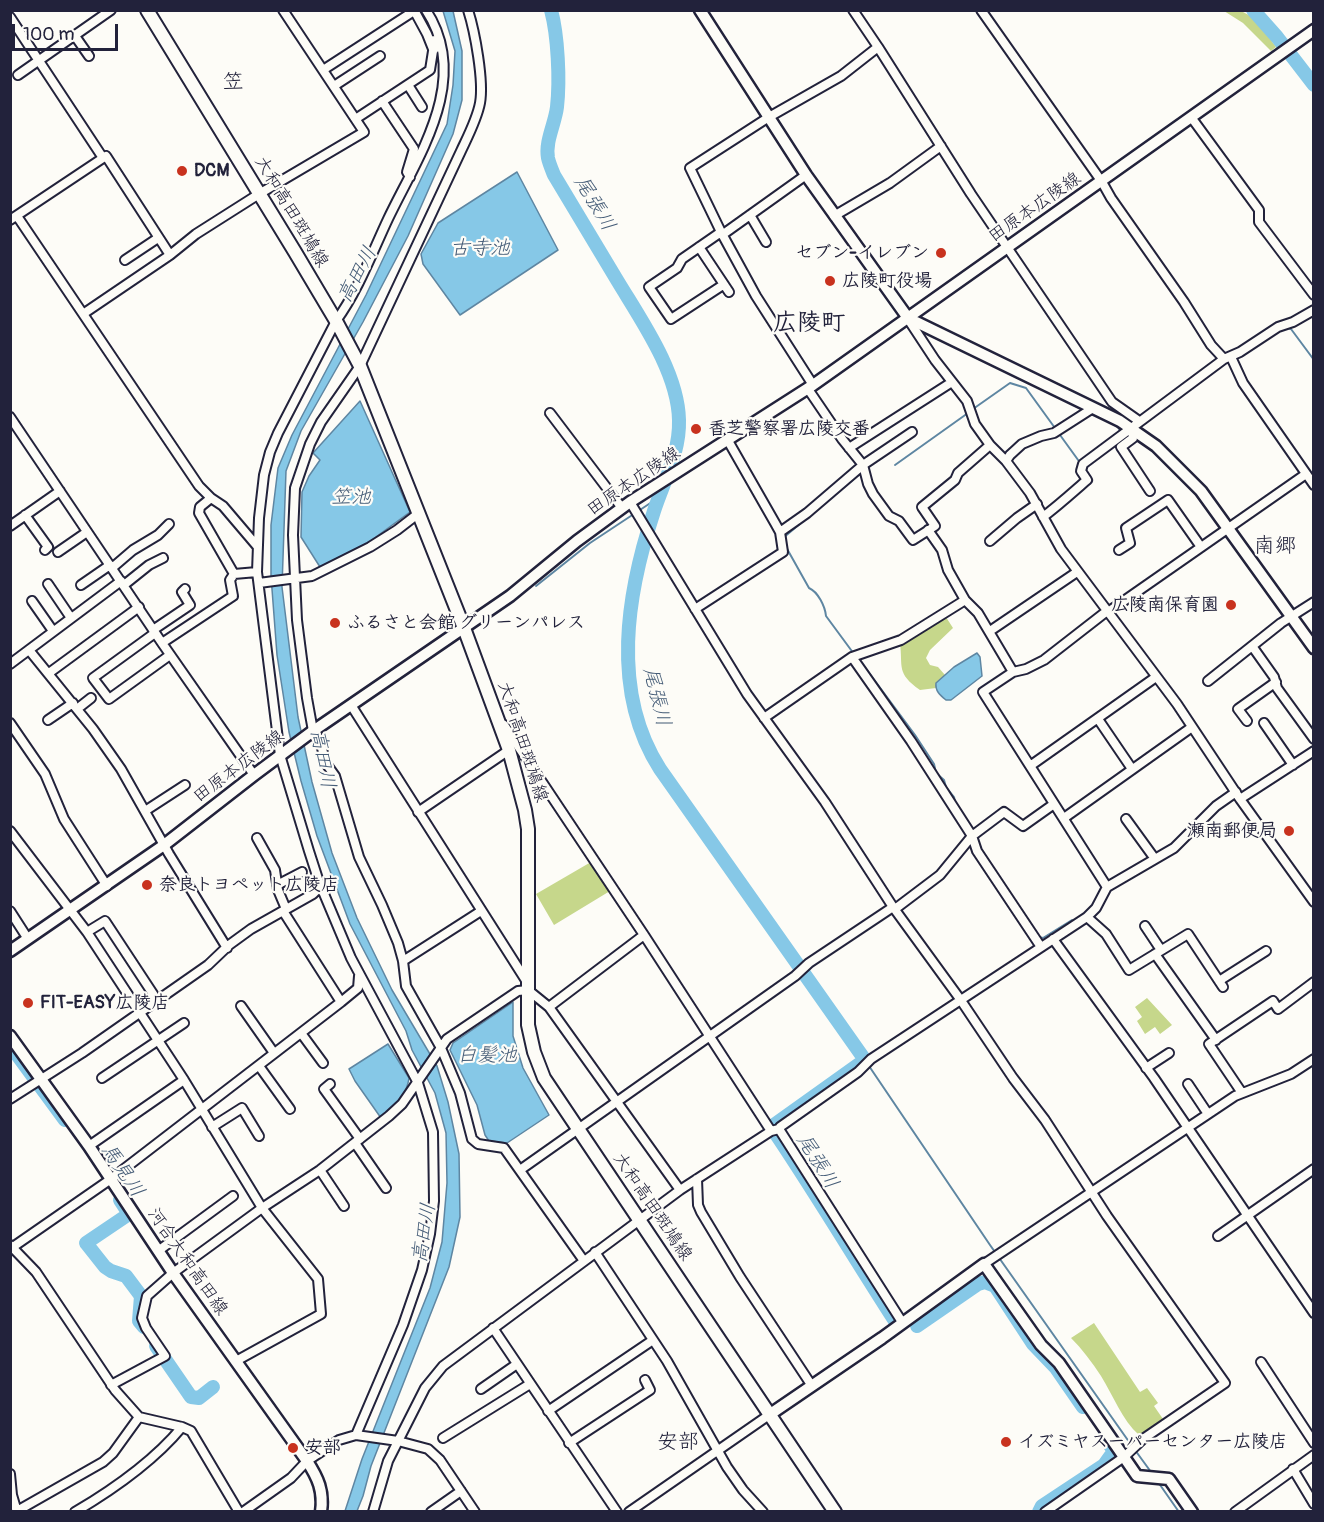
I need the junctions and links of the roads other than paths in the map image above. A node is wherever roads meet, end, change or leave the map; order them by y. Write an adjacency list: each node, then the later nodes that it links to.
1 (111, 10): 13 (street)
2 (147, 10): 33 (main road, 大和高田斑鳩線)
3 (284, 10): 19 (street)
4 (426, 10): 11 (street)
5 (468, 10): 52 (street)
6 (700, 10): 25 (main road)
7 (853, 10): 14 (street)
8 (981, 10): 32 (street)
9 (414, 11): 15 (street); 19 (street)
10 (10, 17): 18 (street)
11 (436, 28): 15 (street); 31 (street)
12 (1314, 30): 26 (main road, 田原本広陵線)
13 (75, 36): 16 (street); 18 (street)
14 (875, 49): 25 (street); 28 (street)
15 (433, 51): 21 (street)
16 (89, 56)
17 (381, 56): 22 (street)
18 (39, 61): 20 (street); 29 (street)
19 (323, 70): 22 (street)
20 (18, 75)
21 (408, 85): 23 (street); 24 (street)
22 (334, 86): 27 (street)
23 (382, 101): 27 (street); 31 (street)
24 (422, 107)
25 (769, 117): 30 (main road); 37 (street)
26 (1191, 117): 32 (main road, 田原本広陵線); 46 (street)
27 (357, 118): 33 (street)
28 (939, 148): 35 (street); 41 (street)
29 (103, 158): 36 (street); 38 (street)
30 (806, 175): 34 (street); 35 (main road)
31 (410, 177): 50 (street)
32 (1102, 182): 41 (main road, 田原本広陵線); 51 (street)
33 (259, 194): 42 (street); 50 (main road, 大和高田斑鳩線)
34 (750, 215): 37 (street); 39 (street)
35 (834, 216): 49 (main road)
36 (14, 218): 48 (street)
37 (721, 234): 40 (street); 54 (street)
38 (159, 238): 42 (street); 43 (street)
39 (766, 242)
40 (699, 247): 44 (street); 44 (street)
41 (1007, 248): 49 (main road, 田原本広陵線); 58 (street)
42 (170, 255): 48 (street)
43 (125, 260)
44 (723, 285): 45 (street)
45 (729, 292)
46 (1314, 296)
47 (1314, 310): 51 (street)
48 (83, 314): 69 (street)
49 (908, 318): 53 (street); 54 (main road, 田原本広陵線); 55 (main road)
50 (337, 323): 52 (main road, 大和高田斑鳩線); 82 (street)
51 (1229, 360): 58 (street); 65 (street)
52 (358, 363): 72 (main road, 大和高田斑鳩線); 92 (street)
53 (952, 382): 61 (street); 62 (street)
54 (811, 387): 60 (main road, 田原本広陵線); 62 (street)
55 (1093, 408): 58 (main road); 63 (street)
56 (550, 413): 71 (street)
57 (10, 417): 67 (street)
58 (1130, 429): 68 (street); 74 (street); 77 (main road)
59 (912, 432): 64 (street)
60 (727, 439): 71 (main road, 田原本広陵線); 80 (street)
61 (990, 445): 63 (street); 78 (street)
62 (849, 448): 64 (street)
63 (1006, 461): 70 (street)
64 (863, 465): 78 (street); 80 (street)
65 (1306, 474): 66 (street); 77 (street)
66 (1314, 485)
67 (60, 491): 73 (street); 79 (street)
68 (1150, 491)
69 (211, 498): 82 (street); 91 (street)
70 (1037, 504): 74 (street); 81 (street)
71 (633, 511): 102 (street); 106 (main road, 田原本広陵線)
72 (419, 513): 92 (street); 106 (main road, 大和高田斑鳩線)
73 (25, 515): 76 (street); 84 (street)
74 (1043, 517): 90 (street)
75 (169, 524): 88 (street)
76 (10, 526)
77 (1229, 529): 83 (street); 104 (main road)
78 (928, 530): 108 (street)
79 (87, 532): 86 (street); 88 (street)
80 (780, 532): 102 (street)
81 (990, 541)
82 (257, 546): 89 (street)
83 (1201, 547): 85 (street); 103 (street)
84 (45, 550)
85 (1119, 550)
86 (58, 552)
87 (163, 558): 94 (street)
88 (111, 566): 94 (street); 96 (street)
89 (257, 572): 91 (street); 93 (street)
90 (1077, 572): 103 (street); 108 (street)
91 (234, 574): 110 (street)
92 (293, 578): 93 (street); 133 (street)
93 (262, 582): 137 (street)
94 (122, 583): 101 (street); 105 (street)
95 (48, 584): 105 (street)
96 (81, 585)
97 (186, 589): 109 (street)
98 (32, 601): 107 (street)
99 (962, 602): 114 (street)
100 (1314, 602): 104 (street)
101 (139, 607): 109 (street); 118 (street)
102 (695, 609): 126 (street)
103 (1107, 612): 117 (street); 119 (street)
104 (1291, 616): 111 (street); 112 (main road)
105 (71, 618): 107 (street)
106 (464, 628): 123 (main road, 田原本広陵線); 125 (main road, 大和高田斑鳩線)
107 (53, 631): 113 (street)
108 (990, 631): 117 (street)
109 (154, 632): 110 (street); 115 (street)
110 (162, 643): 115 (street)
111 (1252, 646): 120 (street); 121 (street)
112 (1314, 648)
113 (29, 650): 116 (street); 118 (street)
114 (856, 655): 126 (street); 150 (street)
115 (170, 656): 141 (street)
116 (12, 660)
117 (1013, 672): 139 (street)
118 (49, 673): 124 (street)
119 (1156, 677): 127 (street); 132 (street)
120 (1208, 681)
121 (1276, 682): 129 (street); 134 (street)
122 (91, 698): 124 (street)
123 (351, 705): 133 (main road, 田原本広陵線); 146 (street)
124 (75, 706): 128 (street); 145 (street)
125 (496, 714): 135 (main road, 大和高田斑鳩線); 168 (street)
126 (764, 718): 160 (street)
127 (1098, 719): 139 (street); 140 (street)
128 (48, 720)
129 (1246, 720)
130 (10, 723): 157 (street)
131 (1264, 723): 138 (street)
132 (1192, 727): 140 (street); 143 (street)
133 (312, 732): 137 (main road, 田原本広陵線); 176 (street)
134 (1314, 739)
135 (510, 750): 146 (street); 179 (main road, 大和高田斑鳩線)
136 (1313, 752): 138 (street)
137 (281, 754): 141 (main road, 田原本広陵線); 155 (street)
138 (1293, 765): 143 (street)
139 (1030, 766): 144 (street)
140 (1132, 770): 147 (street)
141 (254, 775): 152 (main road, 田原本広陵線)
142 (185, 785): 145 (street)
143 (1238, 796): 153 (street); 159 (street)
144 (1054, 804): 147 (street); 150 (street)
145 (145, 811): 152 (street)
146 (418, 812): 164 (street)
147 (1064, 818): 158 (street)
148 (1126, 819): 153 (street)
149 (10, 831): 163 (street)
150 (972, 836): 160 (street); 171 (street)
151 (257, 838): 156 (street)
152 (164, 845): 157 (main road, 田原本広陵線); 172 (street)
153 (1155, 859): 158 (street)
154 (303, 872): 156 (street)
155 (319, 882): 161 (street); 177 (street)
156 (277, 885): 161 (street)
157 (106, 886): 163 (main road, 田原本広陵線)
158 (1107, 887): 165 (street)
159 (1312, 897)
160 (894, 908): 180 (street); 189 (street)
161 (284, 910): 172 (street); 182 (street)
162 (10, 911): 169 (street)
163 (71, 911): 167 (street); 169 (main road, 田原本広陵線)
164 (481, 911): 176 (street); 179 (street)
165 (1087, 917): 170 (street); 175 (street)
166 (1145, 926): 175 (street)
167 (87, 932): 181 (street); 185 (street)
168 (644, 935): 184 (street); 189 (street)
169 (28, 939): 173 (main road, 田原本広陵線)
170 (1053, 939): 171 (street); 198 (street)
171 (1041, 947): 180 (street)
172 (227, 948): 181 (street)
173 (10, 951)
174 (1266, 951): 175 (street)
175 (1158, 952): 190 (street)
176 (403, 961): 192 (street)
177 (359, 974): 182 (street); 201 (street)
178 (1314, 982): 190 (street)
179 (527, 987): 184 (street); 192 (street); 213 (main road, 大和高田斑鳩線)
180 (960, 999): 214 (street); 225 (street)
181 (157, 1000): 185 (street)
182 (341, 1002): 187 (street)
183 (241, 1006): 193 (street)
184 (549, 1007): 207 (street)
185 (139, 1012): 191 (street); 202 (street)
186 (184, 1023): 191 (street)
187 (301, 1033): 193 (street); 196 (street)
188 (10, 1036): 202 (main road, 河合大和高田線)
189 (710, 1036): 207 (street); 214 (street)
190 (1215, 1040): 205 (street)
191 (157, 1042): 199 (street); 200 (street)
192 (439, 1050): 201 (street); 220 (street)
193 (274, 1053): 197 (street)
194 (1169, 1053): 198 (street)
195 (1314, 1059): 205 (street)
196 (323, 1063)
197 (259, 1066): 208 (street); 209 (street)
198 (1146, 1068): 212 (street)
199 (102, 1078)
200 (184, 1080): 208 (street); 217 (street)
201 (419, 1080): 216 (street); 254 (street)
202 (37, 1082): 206 (street); 217 (main road, 河合大和高田線)
203 (330, 1084): 216 (street)
204 (1188, 1084): 210 (street)
205 (1242, 1093): 210 (street)
206 (10, 1099)
207 (616, 1102): 213 (street); 224 (street)
208 (202, 1109): 211 (street); 222 (street)
209 (291, 1109)
210 (1208, 1114): 212 (street)
211 (212, 1127): 215 (street); 228 (street)
212 (1188, 1127): 225 (street); 229 (street)
213 (578, 1129): 220 (street); 230 (main road, 大和高田斑鳩線)
214 (775, 1130): 221 (street); 239 (street)
215 (259, 1136)
216 (357, 1141): 219 (street); 223 (street)
217 (89, 1146): 222 (main road, 河合大和高田線)
218 (1314, 1168): 229 (street)
219 (320, 1170): 227 (street); 228 (street)
220 (520, 1170): 235 (street)
221 (697, 1179): 224 (street); 248 (street)
222 (108, 1181): 232 (street); 233 (main road, 河合大和高田線)
223 (386, 1188)
224 (680, 1190): 230 (street)
225 (1090, 1191): 236 (street); 260 (street)
226 (233, 1196): 233 (street)
227 (344, 1206)
228 (262, 1208): 237 (street); 242 (street)
229 (1249, 1215): 231 (street); 238 (street)
230 (639, 1220): 234 (street); 251 (main road, 大和高田斑鳩線)
231 (1218, 1236)
232 (11, 1247): 246 (street)
233 (158, 1251): 237 (main road, 河合大和高田線)
234 (595, 1252): 235 (street); 241 (street)
235 (584, 1261): 240 (street)
236 (988, 1261): 239 (main road); 260 (main road)
237 (173, 1273): 242 (main road, 河合大和高田線); 246 (street)
238 (1314, 1313)
239 (902, 1322): 248 (main road)
240 (493, 1328): 244 (street); 256 (street)
241 (653, 1340): 250 (street); 259 (street)
242 (236, 1361): 262 (main road, 河合大和高田線)
243 (1261, 1362): 258 (street)
244 (517, 1364): 247 (street); 249 (street)
245 (645, 1380): 257 (street)
246 (111, 1384): 252 (street)
247 (530, 1384): 250 (street); 255 (street)
248 (812, 1386): 251 (main road)
249 (481, 1389)
250 (548, 1412): 257 (street)
251 (769, 1415): 259 (street); 277 (main road, 大和高田斑鳩線)
252 (140, 1418): 253 (street); 267 (street)
253 (182, 1427): 268 (street); 269 (street)
254 (358, 1436): 256 (street); 262 (street)
255 (443, 1438)
256 (396, 1441): 265 (street); 271 (street)
257 (569, 1443): 274 (street)
258 (1314, 1443)
259 (717, 1450): 275 (street); 276 (street)
260 (1126, 1455): 278 (street); 279 (main road)
261 (1314, 1455): 263 (street)
262 (307, 1461): 269 (street); 270 (main road, 河合大和高田線)
263 (1293, 1469): 266 (street); 280 (street)
264 (10, 1474): 267 (street)
265 (461, 1491): 272 (street); 273 (street)
266 (1314, 1504)
267 (17, 1511)
268 (75, 1512)
269 (241, 1512)
270 (321, 1512)
271 (374, 1512)
272 (431, 1512)
273 (475, 1512)
274 (617, 1512)
275 (629, 1512)
276 (764, 1512)
277 (835, 1512)
278 (1045, 1512)
279 (1192, 1512)
280 (1235, 1512)

